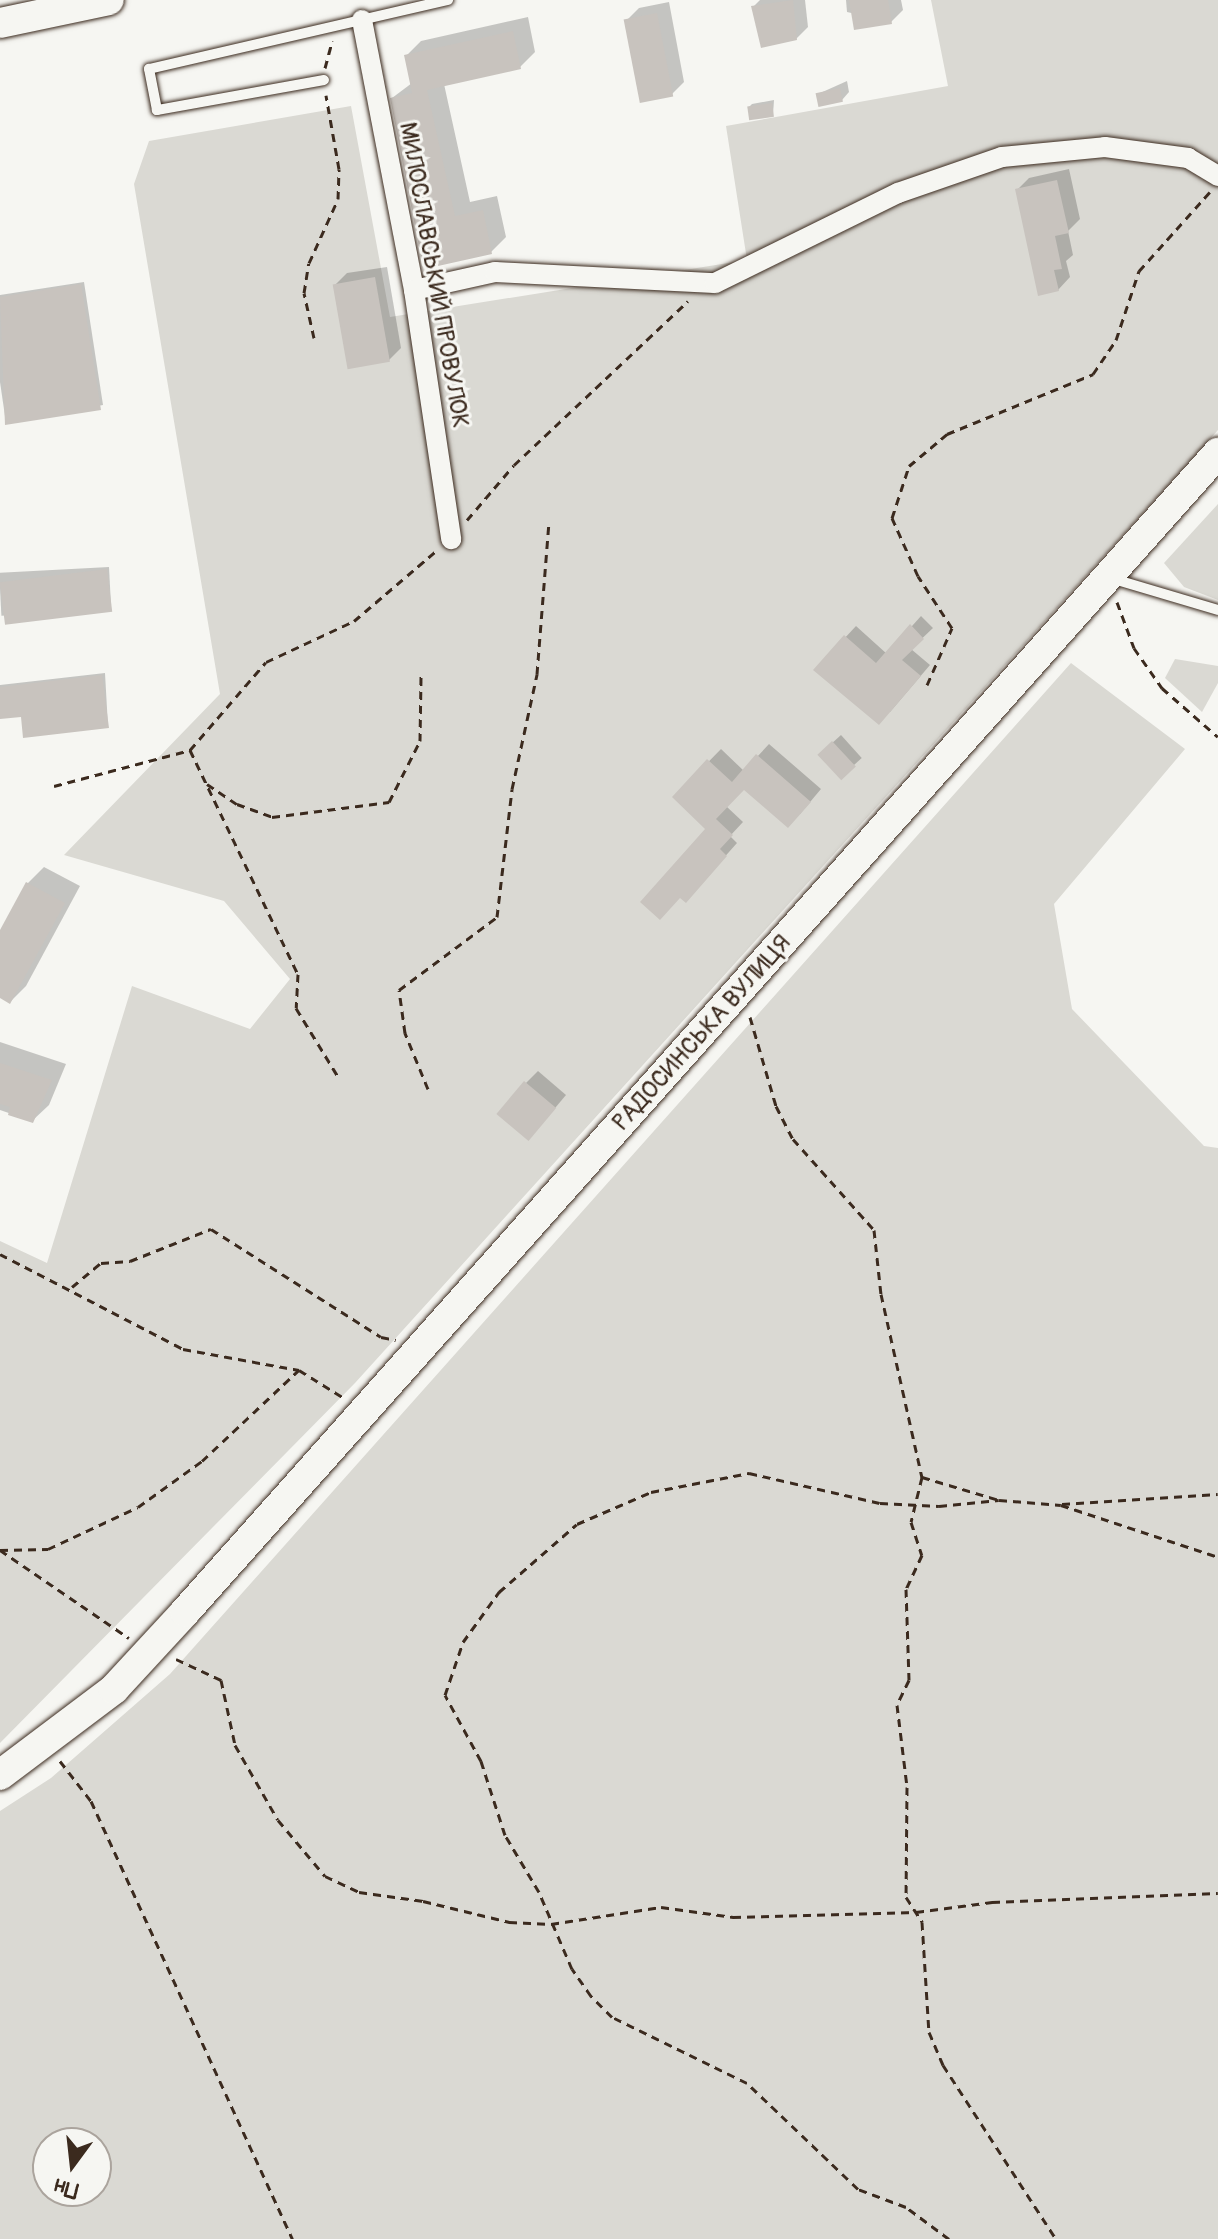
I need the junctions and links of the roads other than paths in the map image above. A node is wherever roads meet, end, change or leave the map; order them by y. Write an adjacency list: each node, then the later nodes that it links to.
1 (109, 0): 4 (main road)
2 (448, 0): 3 (lane)
3 (362, 20): 5 (lane); 7 (street, МИЛОСЛАВСЬКИЙ ПРОВУЛОК)
4 (0, 23)
5 (324, 80)
6 (1218, 176): 7 (street)
7 (414, 290): 9 (street, МИЛОСЛАВСЬКИЙ ПРОВУЛОК)
8 (1218, 453): 10 (main road, РАДОСИНСЬКА ВУЛИЦЯ)
9 (451, 539)
10 (1108, 577): 11 (lane); 12 (main road, РАДОСИНСЬКА ВУЛИЦЯ)
11 (1218, 610)
12 (0, 1775)

